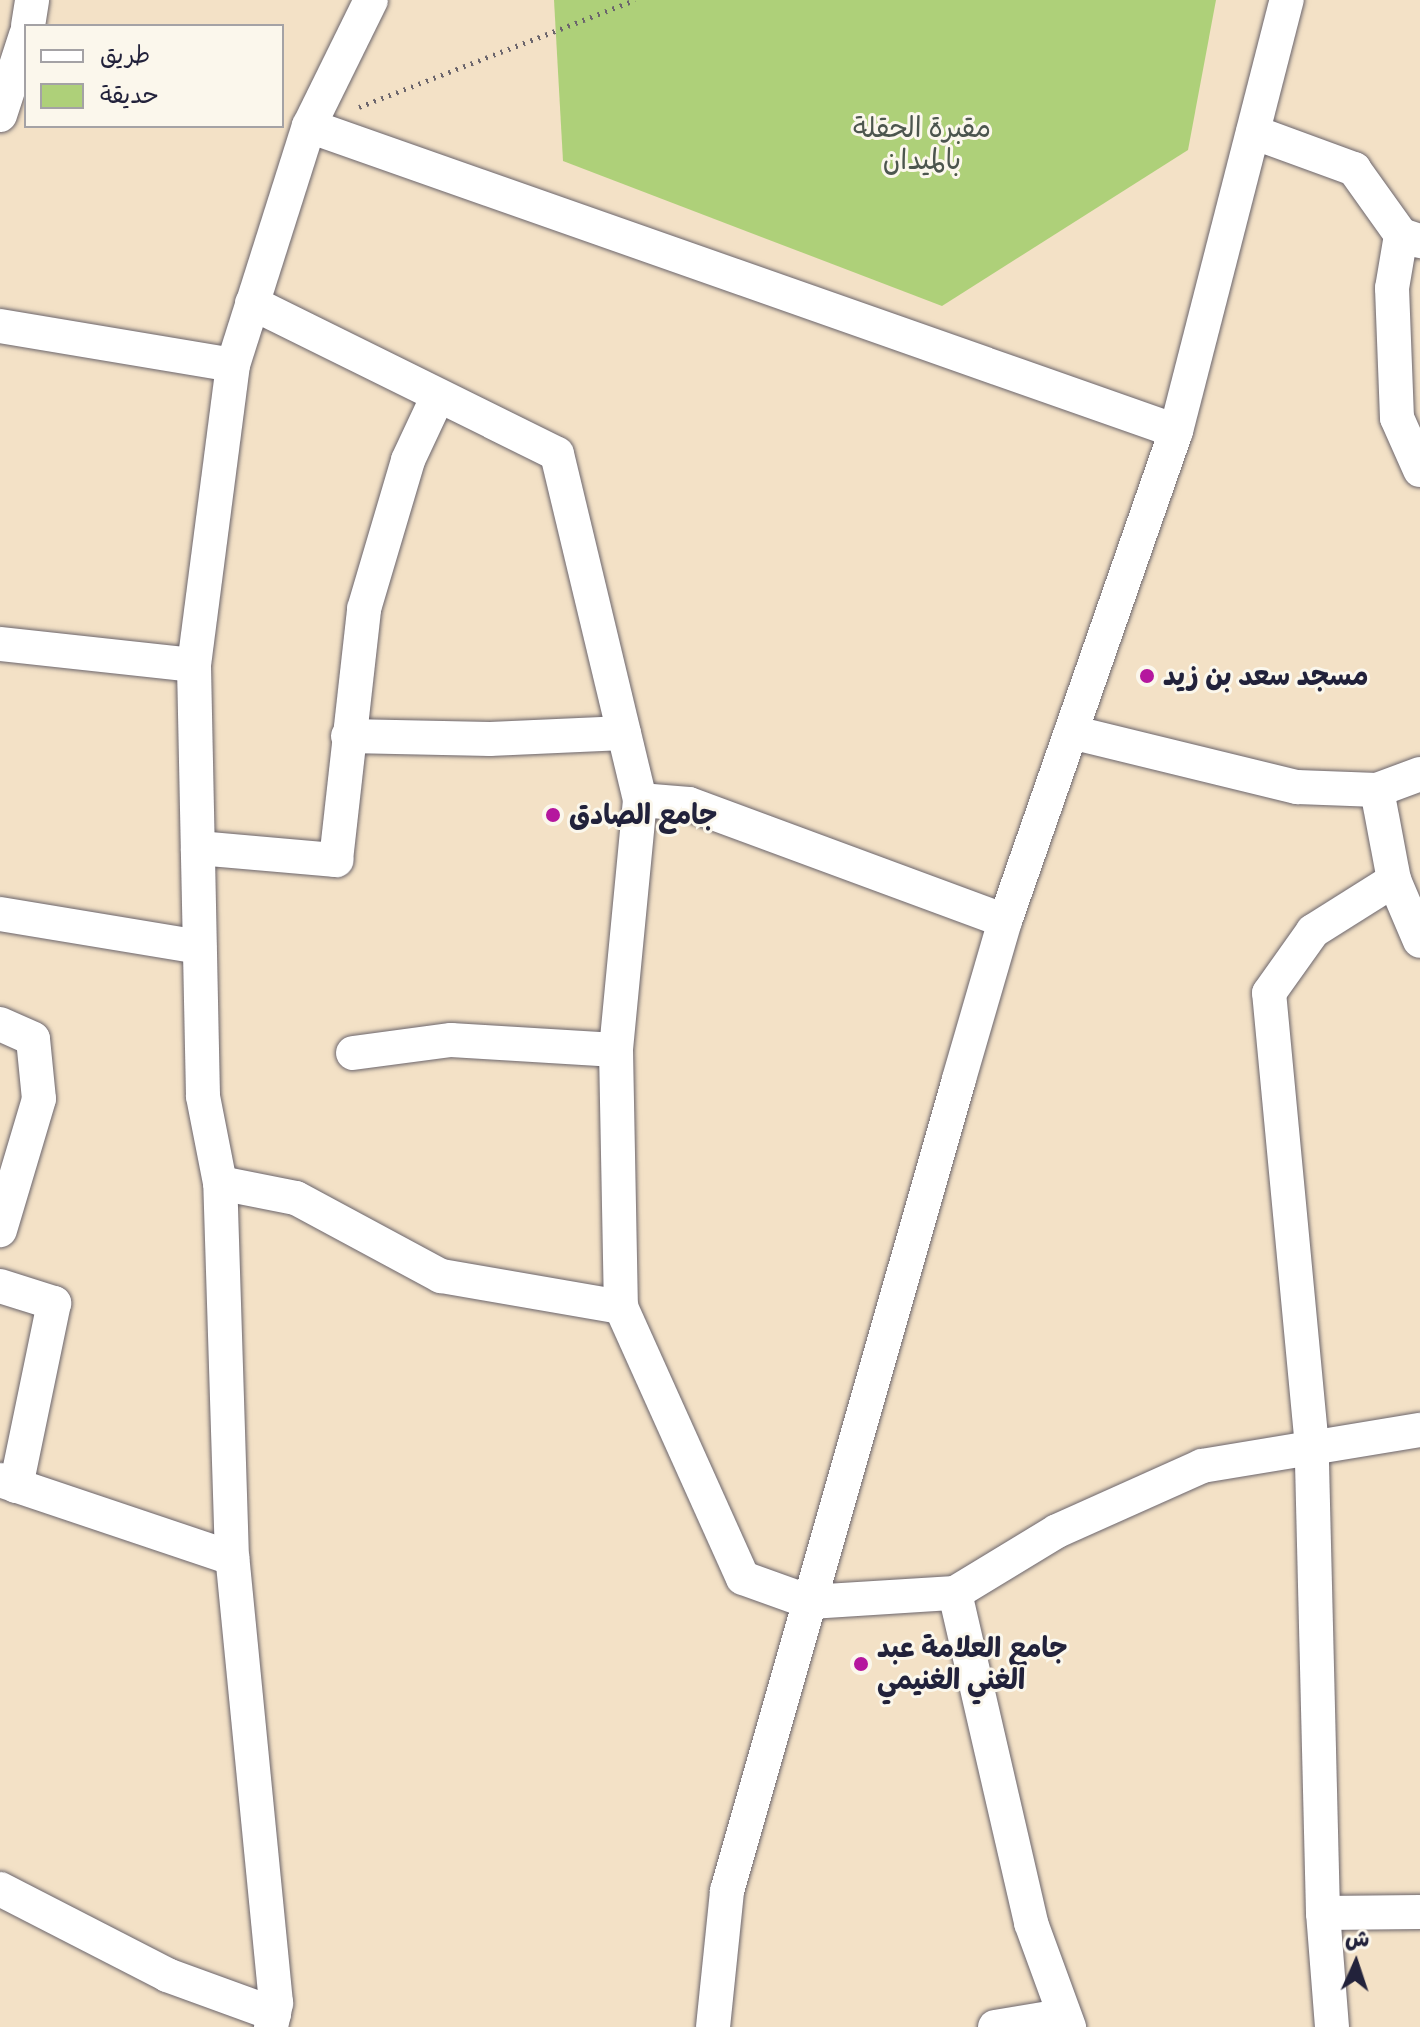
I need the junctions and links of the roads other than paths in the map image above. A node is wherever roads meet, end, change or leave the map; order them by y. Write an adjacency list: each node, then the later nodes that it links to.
1 (32, 0): 4 (street)
2 (371, 0): 7 (street)
3 (1287, 0): 8 (street)
4 (28, 24)
5 (24, 41): 6 (street)
6 (0, 115)
7 (309, 126): 10 (street); 14 (street)
8 (1253, 132): 9 (street); 14 (street)
9 (1411, 238): 15 (street)
10 (252, 303): 12 (street); 13 (street)
11 (0, 326): 12 (street)
12 (233, 365): 17 (street)
13 (438, 396): 19 (street); 20 (street)
14 (1176, 431): 18 (street)
15 (1420, 470)
16 (0, 644): 17 (street)
17 (194, 665): 24 (street)
18 (1071, 732): 22 (street); 27 (street)
19 (624, 733): 20 (street); 23 (street)
20 (348, 736): 24 (street)
21 (1420, 774): 22 (street)
22 (1377, 790): 25 (street)
23 (640, 800): 27 (street); 31 (street)
24 (198, 848): 29 (street)
25 (1394, 880): 28 (street); 38 (street)
26 (0, 914): 29 (street)
27 (1005, 921): 42 (street)
28 (1420, 941)
29 (199, 947): 33 (street)
30 (0, 1024): 34 (street)
31 (616, 1050): 32 (street); 36 (street)
32 (353, 1053)
33 (220, 1183): 36 (street); 40 (street)
34 (0, 1230)
35 (0, 1286): 39 (street)
36 (621, 1307): 42 (street)
37 (1420, 1430): 38 (street)
38 (1312, 1447): 41 (street); 45 (street)
39 (8, 1483): 40 (street)
40 (232, 1558): 46 (street)
41 (955, 1593): 42 (street); 47 (street)
42 (810, 1602): 48 (street)
43 (0, 1889): 46 (street)
44 (1420, 1912): 45 (street)
45 (1323, 1913): 50 (street)
46 (272, 2020)
47 (1065, 2022): 49 (street)
48 (713, 2027)
49 (995, 2027)
50 (1332, 2027)

